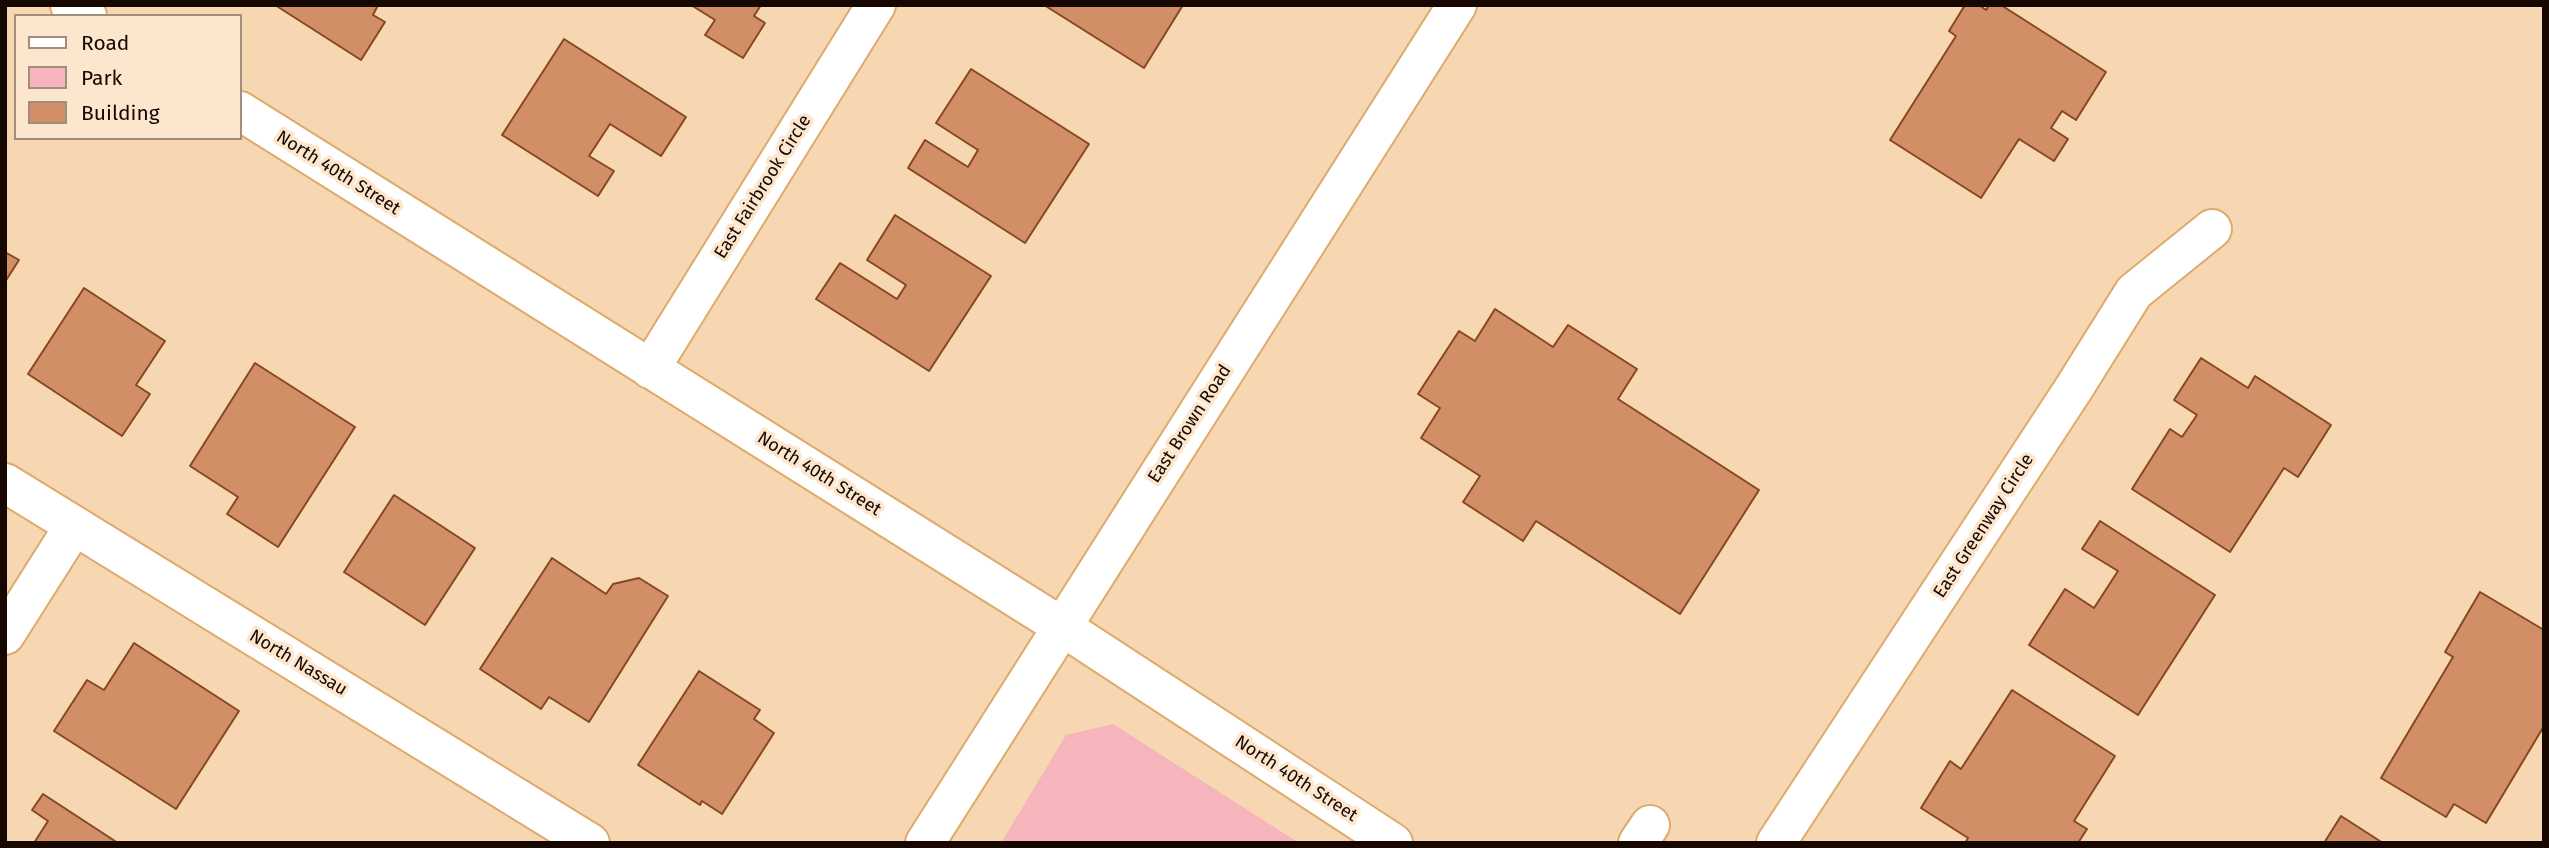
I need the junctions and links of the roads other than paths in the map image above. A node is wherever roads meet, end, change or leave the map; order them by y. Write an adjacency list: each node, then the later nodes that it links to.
1 (876, 5): 5 (street, East Fairbrook Circle)
2 (1457, 5): 8 (street, East Brown Road)
3 (242, 112): 5 (street, North 40th Street)
4 (2212, 229): 13 (street, East Greenway Circle)
5 (650, 369): 8 (street, North 40th Street)
6 (5, 483): 7 (street, North Nassau)
7 (74, 526): 9 (street); 10 (street, North Nassau)
8 (1061, 626): 11 (street, East Brown Road); 12 (street, North 40th Street)
9 (5, 635)
10 (590, 843)
11 (925, 843)
12 (1393, 843)
13 (1776, 843)

